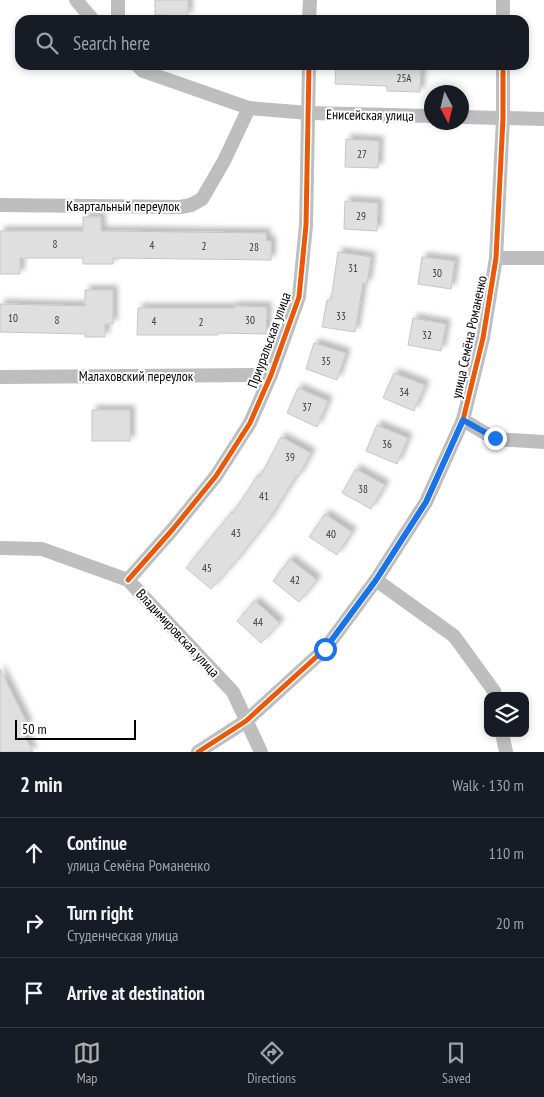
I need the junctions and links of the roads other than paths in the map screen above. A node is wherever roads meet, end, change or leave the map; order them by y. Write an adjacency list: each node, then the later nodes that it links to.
1 (76, 0): 5 (street)
2 (118, 0): 6 (street)
3 (310, 0): 7 (street)
4 (503, 0): 8 (street)
5 (89, 15)
6 (118, 15)
7 (310, 15)
8 (503, 15)
9 (142, 70): 12 (street, Енисейская улица)
10 (310, 70): 13 (street, Приуральская улица)
11 (503, 70): 16 (street, улица Семёна Романенко)
12 (249, 108): 13 (street, Енисейская улица); 18 (street, Квартальный переулок)
13 (309, 113): 14 (street, Енисейская улица); 21 (street, Приуральская улица)
14 (424, 116)
15 (469, 117): 16 (street)
16 (503, 118): 17 (street); 19 (street, улица Семёна Романенко)
17 (544, 119)
18 (0, 205)
19 (496, 258): 20 (street); 23 (street, улица Семёна Романенко)
20 (544, 258)
21 (271, 375): 22 (street, Малаховский переулок); 26 (street, Приуральская улица)
22 (0, 377)
23 (463, 420): 24 (street); 27 (street, улица Семёна Романенко)
24 (544, 442)
25 (0, 548): 26 (street, Владимировская улица)
26 (128, 580): 29 (street, Владимировская улица)
27 (376, 580): 28 (street); 29 (street, улица Семёна Романенко)
28 (494, 692)
29 (246, 721): 31 (street, улица Семёна Романенко); 32 (street, Владимировская улица)
30 (503, 737): 33 (street)
31 (198, 752)
32 (261, 752)
33 (506, 752)

